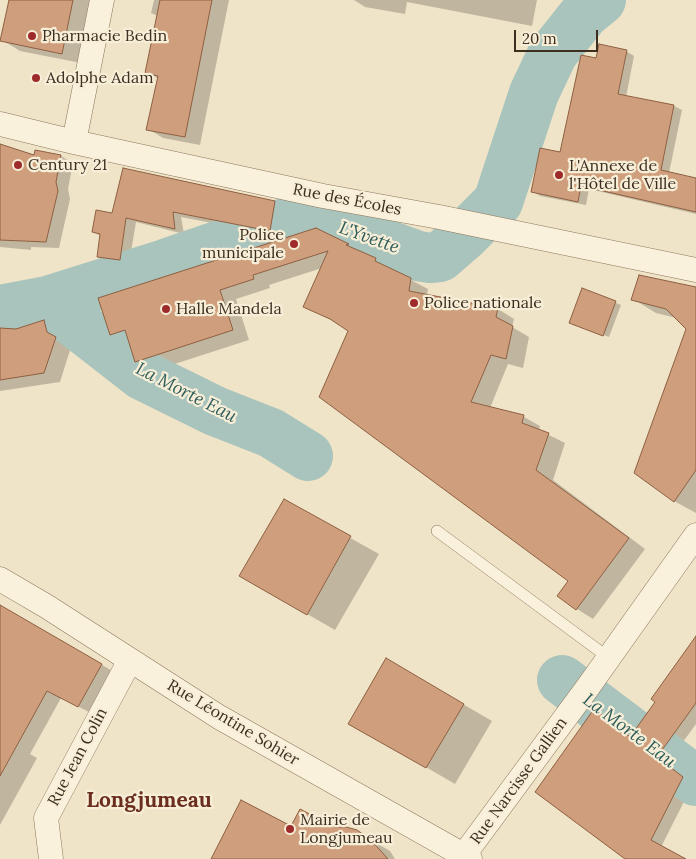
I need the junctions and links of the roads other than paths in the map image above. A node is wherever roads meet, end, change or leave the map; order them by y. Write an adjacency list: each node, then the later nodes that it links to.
1 (102, 0): 3 (street)
2 (0, 124): 3 (street, Rue des Écoles)
3 (74, 142): 4 (street, Rue des Écoles)
4 (696, 270)
5 (437, 531): 8 (lane)
6 (696, 535): 8 (street, Rue Narcisse Gallien)
7 (0, 579): 9 (street, Rue Léontine Sohier)
8 (609, 658): 10 (street, Rue Narcisse Gallien)
9 (130, 660): 10 (street, Rue Léontine Sohier); 11 (street, Rue Jean Colin)
10 (465, 858)
11 (51, 859)

